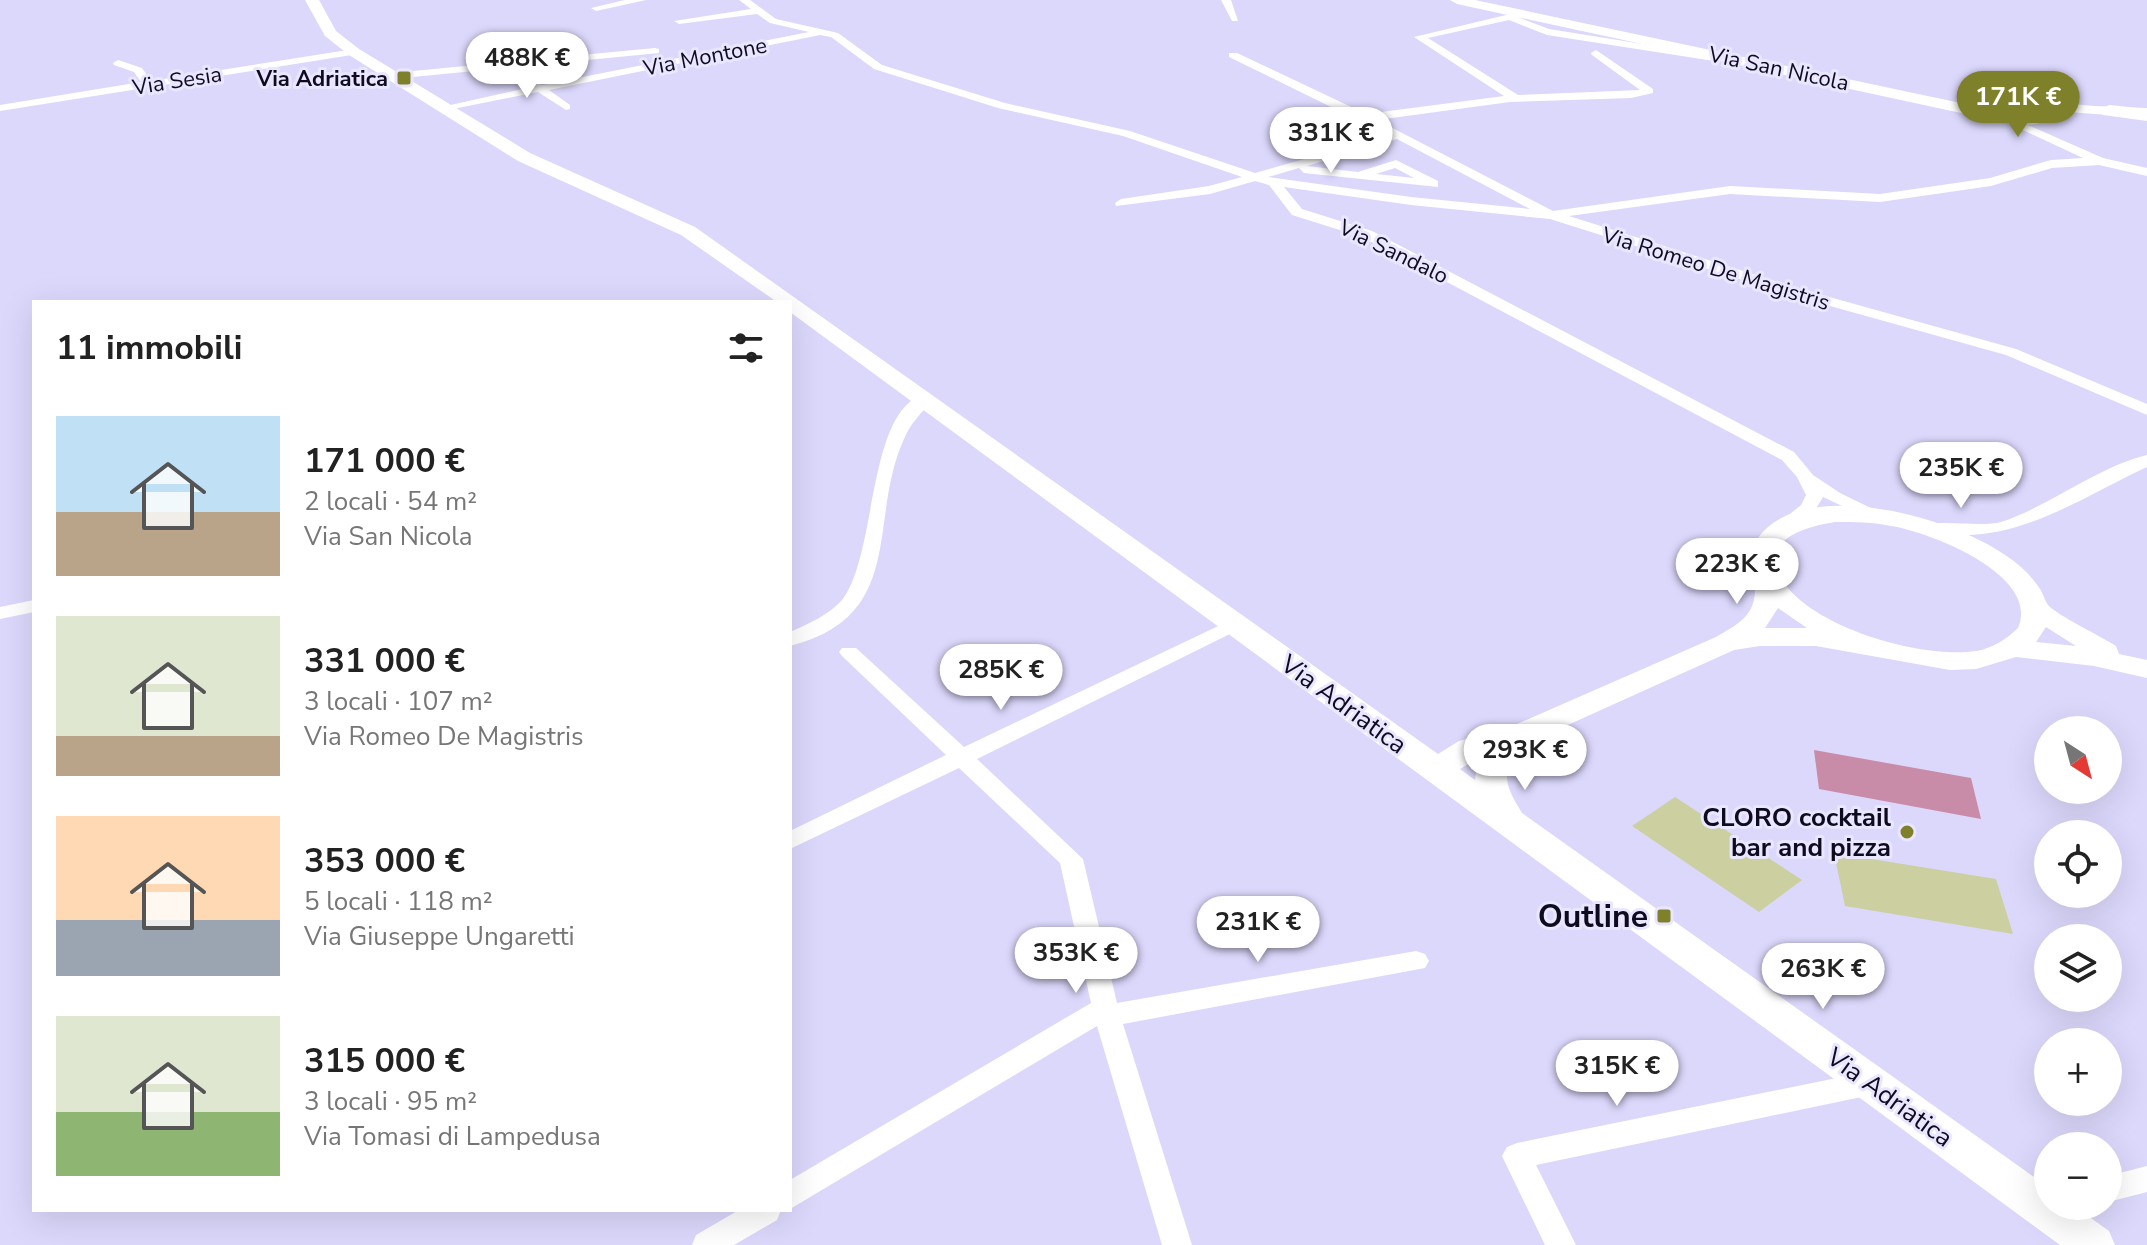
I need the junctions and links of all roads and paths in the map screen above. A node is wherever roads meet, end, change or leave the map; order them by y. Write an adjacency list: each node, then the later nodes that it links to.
1 (312, 0): 13 (street, Via Adriatica)
2 (641, 0): 6 (street)
3 (744, 0): 7 (street)
4 (1226, 0): 9 (street)
5 (1457, 0): 8 (street, Via San Nicola)
6 (596, 8)
7 (759, 11): 10 (street); 11 (street)
8 (1517, 15): 12 (street, Via San Nicola); 21 (street)
9 (1235, 19)
10 (679, 21)
11 (827, 32): 17 (street, Via Montone); 36 (street)
12 (1662, 47): 16 (street, Via San Nicola); 26 (street, Via San Nicola)
13 (354, 52): 19 (street, Via Adriatica); 24 (street, Via Sesia)
14 (1596, 53): 21 (street)
15 (1233, 55): 29 (street)
16 (1714, 58)
17 (664, 64): 18 (street); 20 (street, Via Montone)
18 (508, 65): 19 (street); 20 (street)
19 (392, 76): 25 (street, Via Adriatica)
20 (540, 88): 23 (street); 25 (street, Via Montone)
21 (1516, 99): 29 (street)
22 (2031, 102): 26 (street, Via San Nicola); 27 (street, Via San Nicola); 28 (street)
23 (566, 107)
24 (0, 108)
25 (443, 108): 40 (street, Via Adriatica)
26 (1991, 109): 28 (street, Via San Nicola); 31 (street, Via San Nicola)
27 (2129, 112): 28 (street, Via San Nicola)
28 (2045, 117): 31 (street)
29 (1365, 118): 30 (street)
30 (1399, 135): 33 (street); 39 (street)
31 (2039, 136): 32 (street, Via San Nicola)
32 (2099, 161): 34 (street, Via San Nicola); 39 (street)
33 (1288, 167): 35 (street); 36 (street)
34 (2147, 172)
35 (1357, 176): 35 (street)
36 (1251, 177): 37 (street); 38 (street)
37 (1273, 182): 39 (street, Via Romeo De Magistris); 45 (street, Via Sandalo)
38 (1121, 203)
39 (1551, 215): 43 (street, Via Romeo De Magistris)
40 (787, 300)
41 (792, 303): 42 (street, Via Adriatica)
42 (925, 399): 54 (street, Via Adriatica); 55 (street)
43 (2147, 410)
44 (2147, 460): 47 (street, Via Sandalo)
45 (1805, 475): 46 (street, Via Sandalo); 48 (street)
46 (1893, 519): 47 (street, Via Sandalo); 48 (street); 49 (street)
47 (2018, 522): 49 (street)
48 (1783, 528): 50 (street)
49 (2011, 572): 52 (street)
50 (1769, 579): 56 (street); 57 (street)
51 (32, 606): 53 (street)
52 (2036, 609): 58 (street); 60 (street)
53 (0, 613)
54 (1233, 625): 61 (street, Via Adriatica); 63 (street)
55 (792, 639)
56 (1726, 643): 57 (street); 62 (street)
57 (1872, 648): 58 (street)
58 (2014, 648): 60 (street)
59 (849, 652): 63 (street)
60 (2147, 669)
61 (1375, 727): 62 (street); 64 (street, Via Adriatica)
62 (1482, 754): 64 (street); 65 (street)
63 (962, 756): 66 (street); 68 (street)
64 (1440, 774): 65 (street, Via Adriatica)
65 (1516, 827): 69 (street, Via Adriatica)
66 (792, 840)
67 (1416, 961): 68 (street)
68 (1106, 1012): 72 (street); 77 (street)
69 (1871, 1083): 73 (street, Via Adriatica); 78 (street)
70 (2147, 1179): 71 (street)
71 (2122, 1185)
72 (792, 1195)
73 (2034, 1197)
74 (763, 1212): 76 (street)
75 (2064, 1220): 79 (street, Via Adriatica)
76 (707, 1245)
77 (1177, 1245)
78 (1561, 1245)
79 (2094, 1245)

